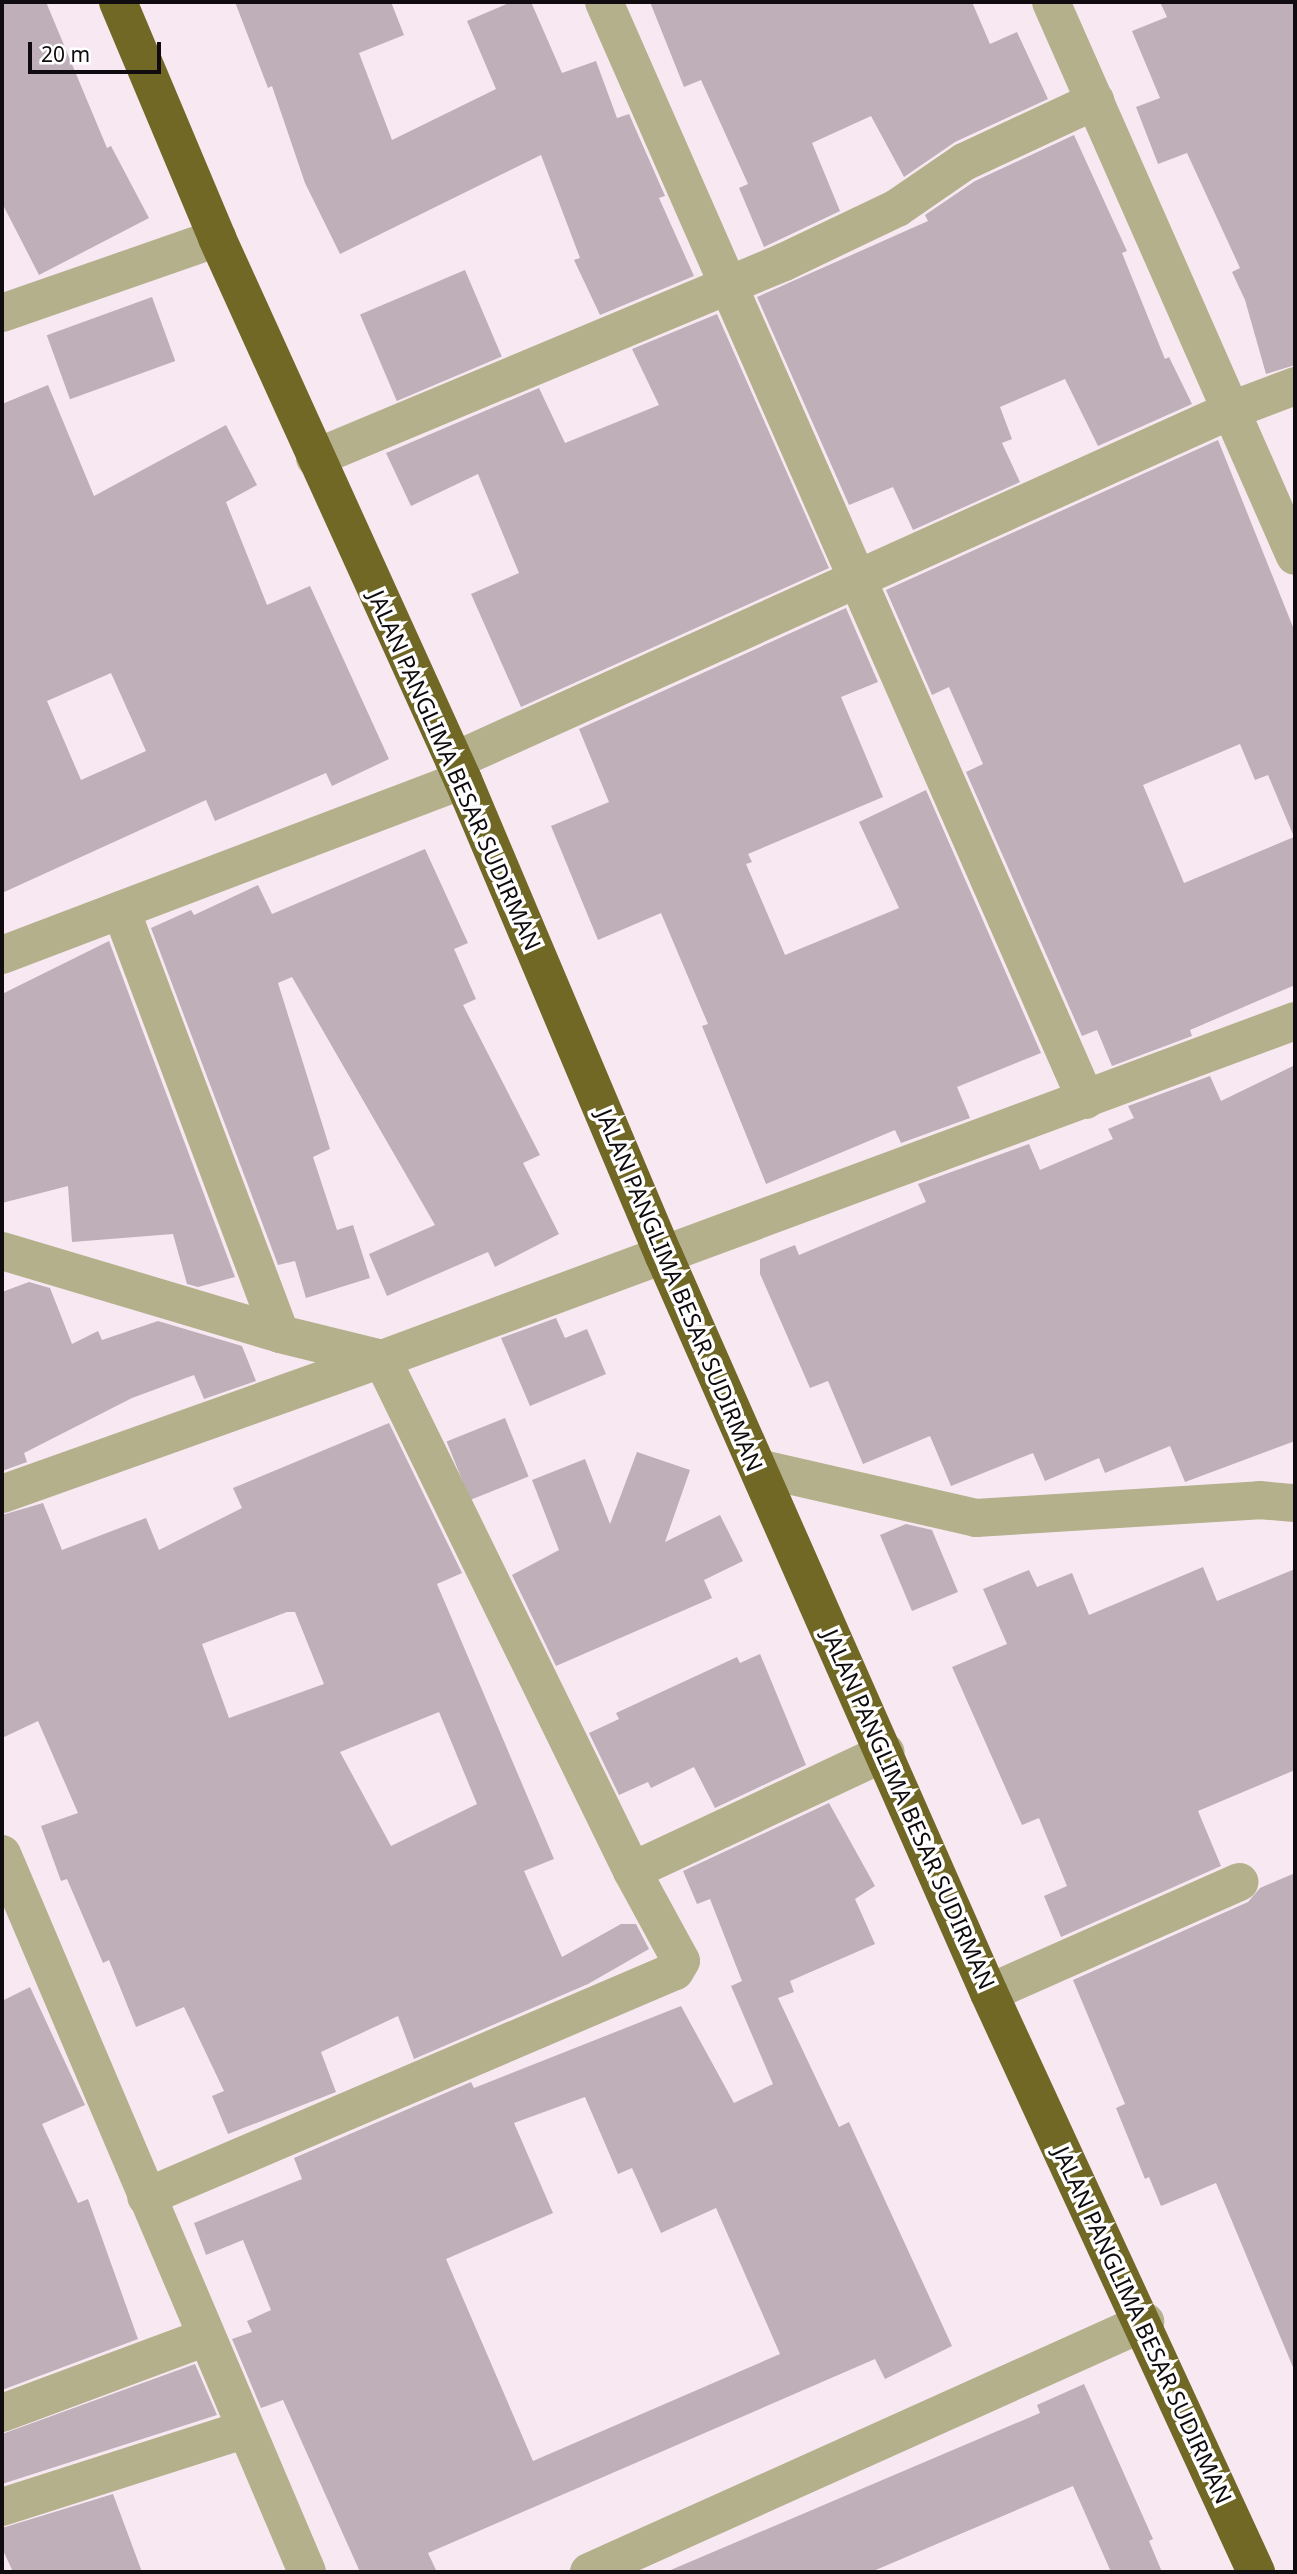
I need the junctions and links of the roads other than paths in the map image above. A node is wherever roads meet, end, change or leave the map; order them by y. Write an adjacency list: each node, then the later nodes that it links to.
1 (118, 2): 5 (highway, JALAN PANGLIMA BESAR SUDIRMAN)
2 (604, 2): 6 (street)
3 (1051, 2): 4 (street)
4 (1095, 101): 6 (street); 9 (street)
5 (217, 238): 7 (street); 10 (highway, JALAN PANGLIMA BESAR SUDIRMAN)
6 (727, 283): 10 (street); 12 (street)
7 (5, 304)
8 (1295, 386): 9 (street)
9 (1229, 411): 11 (street); 12 (street)
10 (314, 458): 13 (highway, JALAN PANGLIMA BESAR SUDIRMAN)
11 (1295, 556)
12 (856, 581): 13 (street); 17 (street)
13 (458, 770): 14 (street); 19 (highway, JALAN PANGLIMA BESAR SUDIRMAN)
14 (121, 910): 15 (street); 20 (street)
15 (2, 955)
16 (1295, 1021): 17 (street)
17 (1086, 1100): 19 (street)
18 (2, 1251): 20 (street)
19 (664, 1255): 21 (street); 22 (highway, JALAN PANGLIMA BESAR SUDIRMAN)
20 (280, 1334): 21 (street)
21 (382, 1359): 23 (street); 27 (street)
22 (758, 1468): 24 (street); 25 (highway, JALAN PANGLIMA BESAR SUDIRMAN)
23 (2, 1493)
24 (1295, 1503)
25 (886, 1752): 27 (street); 29 (highway, JALAN PANGLIMA BESAR SUDIRMAN)
26 (2, 1854): 30 (street)
27 (632, 1871): 30 (street)
28 (1239, 1882): 29 (street)
29 (989, 1993): 31 (highway, JALAN PANGLIMA BESAR SUDIRMAN)
30 (146, 2197): 32 (street)
31 (1145, 2322): 37 (street); 38 (highway, JALAN PANGLIMA BESAR SUDIRMAN)
32 (206, 2337): 33 (street); 34 (street)
33 (2, 2413)
34 (246, 2430): 35 (street); 36 (street)
35 (2, 2507)
36 (307, 2572)
37 (589, 2572)
38 (1256, 2572)

